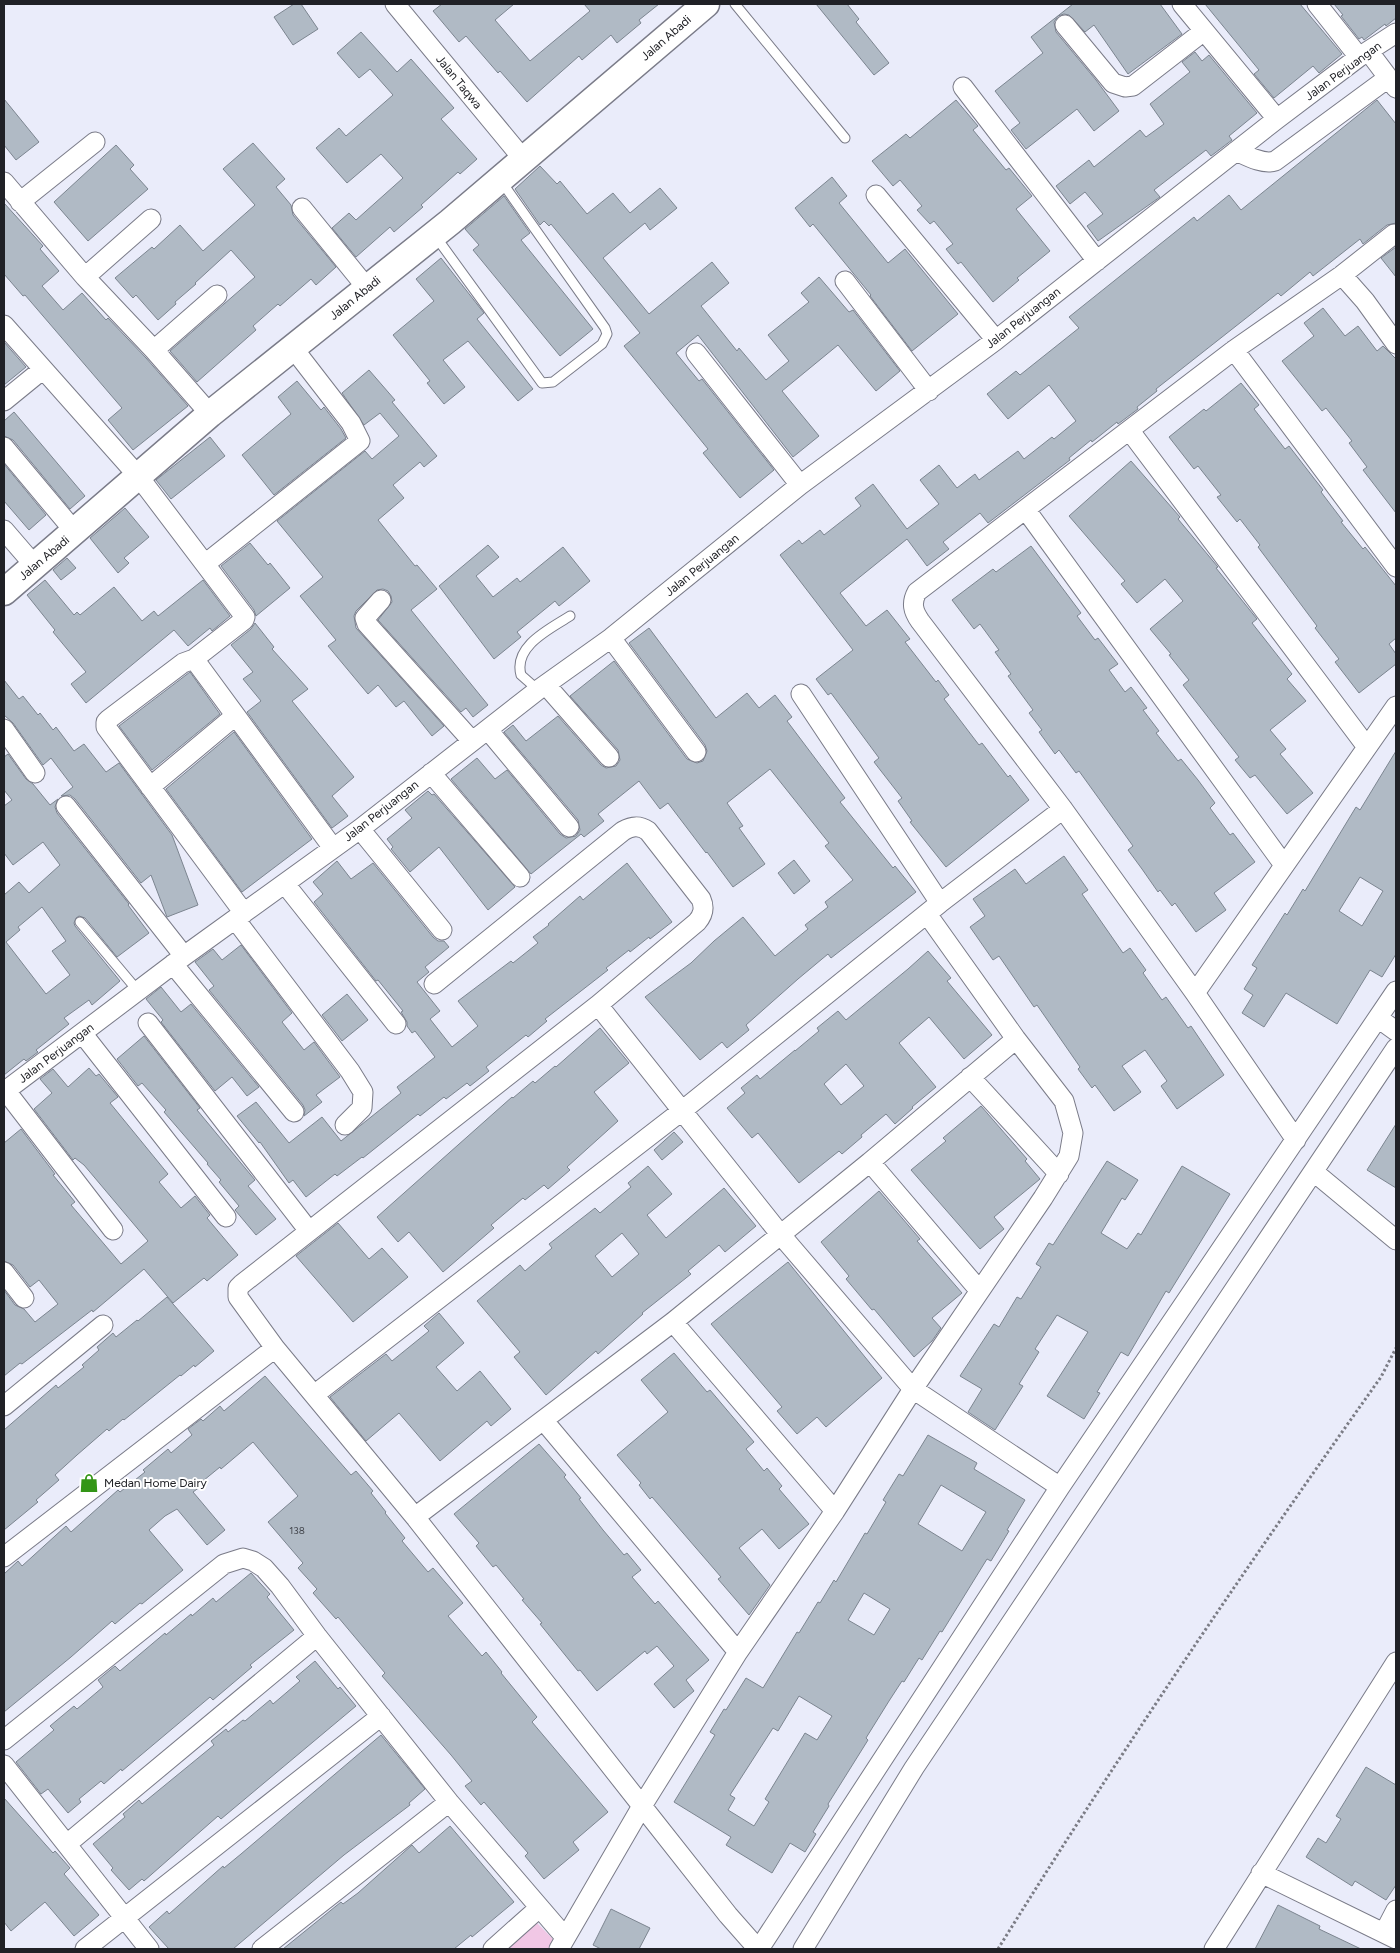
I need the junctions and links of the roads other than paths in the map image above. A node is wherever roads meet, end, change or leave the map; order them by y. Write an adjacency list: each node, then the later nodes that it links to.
1 (706, 4): 16 (street, Jalan Abadi)
2 (735, 4): 13 (lane)
3 (1182, 4): 7 (street)
4 (1317, 4): 9 (street)
5 (398, 5): 16 (street, Jalan Taqwa)
6 (1065, 25): 7 (street)
7 (1204, 31): 12 (street)
8 (1396, 32): 9 (street, Jalan Perjuangan)
9 (1364, 55): 10 (street); 12 (street, Jalan Perjuangan)
10 (1392, 83): 15 (street)
11 (963, 87): 25 (street)
12 (1277, 119): 15 (street, Jalan Perjuangan)
13 (845, 138)
14 (95, 142): 20 (street)
15 (1236, 151): 25 (street, Jalan Perjuangan)
16 (524, 160): 17 (street, Jalan Abadi)
17 (500, 180): 23 (street, Jalan Abadi); 23 (lane)
18 (4, 182): 20 (street)
19 (876, 195): 32 (street)
20 (20, 202): 27 (street)
21 (302, 208): 29 (street)
22 (151, 219): 27 (street)
23 (435, 234): 29 (street, Jalan Abadi)
24 (1394, 234): 26 (street)
25 (1097, 261): 32 (street, Jalan Perjuangan)
26 (1342, 275): 33 (street); 36 (street)
27 (85, 277): 35 (street)
28 (845, 281): 39 (street)
29 (367, 288): 34 (street, Jalan Abadi)
30 (217, 295): 35 (street)
31 (4, 325): 38 (street)
32 (996, 340): 39 (street, Jalan Perjuangan)
33 (1396, 344)
34 (293, 348): 41 (street, Jalan Abadi); 49 (street)
35 (154, 350): 41 (street)
36 (1234, 350): 42 (street); 51 (street)
37 (696, 353): 45 (street)
38 (42, 370): 40 (street); 44 (street)
39 (929, 391): 45 (street, Jalan Perjuangan)
40 (4, 401)
41 (210, 414): 44 (street, Jalan Abadi)
42 (1130, 431): 46 (street); 64 (street)
43 (4, 447): 48 (street)
44 (139, 477): 48 (street, Jalan Abadi); 49 (street)
45 (800, 485): 55 (street, Jalan Perjuangan)
46 (1026, 510): 71 (street); 75 (street)
47 (4, 530): 50 (street)
48 (75, 532): 50 (street, Jalan Abadi)
49 (205, 564): 56 (street)
50 (35, 566): 52 (street, Jalan Abadi)
51 (1396, 567)
52 (4, 592)
53 (381, 600): 63 (street)
54 (570, 616): 57 (lane)
55 (611, 638): 57 (street, Jalan Perjuangan); 65 (street)
56 (194, 660): 60 (street); 69 (street)
57 (542, 688): 62 (street, Jalan Perjuangan); 66 (street)
58 (801, 694): 78 (street)
59 (1396, 706): 64 (street)
60 (235, 716): 69 (street); 74 (street)
61 (4, 729): 67 (street)
62 (488, 730): 63 (street, Jalan Perjuangan); 72 (street)
63 (472, 741): 68 (street, Jalan Perjuangan)
64 (1367, 747): 75 (street)
65 (696, 752)
66 (609, 757)
67 (35, 772)
68 (431, 772): 73 (street, Jalan Perjuangan); 76 (street)
69 (150, 787): 79 (street)
70 (66, 806): 82 (street)
71 (1062, 808): 78 (street); 86 (street)
72 (569, 827)
73 (360, 829): 74 (street, Jalan Perjuangan); 81 (street)
74 (333, 848): 77 (street, Jalan Perjuangan)
75 (1284, 865): 86 (street)
76 (520, 877)
77 (285, 884): 79 (street, Jalan Perjuangan); 90 (street)
78 (934, 908): 93 (street); 97 (street)
79 (239, 916): 82 (street, Jalan Perjuangan); 99 (street)
80 (80, 922): 84 (lane)
81 (442, 930)
82 (178, 960): 84 (street, Jalan Perjuangan); 98 (street)
83 (434, 984): 87 (street)
84 (138, 991): 92 (street, Jalan Perjuangan)
85 (1396, 991): 88 (street)
86 (1195, 993): 100 (street)
87 (598, 1005): 97 (street); 106 (street)
88 (1378, 1018): 91 (street); 100 (street)
89 (148, 1023): 106 (street)
90 (396, 1024)
91 (1396, 1031)
92 (82, 1033): 96 (street, Jalan Perjuangan); 104 (street)
93 (1016, 1039): 95 (street); 103 (street)
94 (1396, 1048): 102 (street)
95 (970, 1077): 101 (street); 103 (street)
96 (5, 1092): 105 (street)
97 (683, 1110): 107 (street); 118 (street)
98 (294, 1112)
99 (345, 1125)
100 (1296, 1140): 110 (street)
101 (870, 1162): 107 (street); 111 (street)
102 (1314, 1172): 108 (street); 112 (street)
103 (1058, 1174): 111 (street)
104 (226, 1217)
105 (113, 1230)
106 (309, 1231): 116 (street)
107 (780, 1234): 114 (street); 117 (street)
108 (1396, 1240)
109 (4, 1272): 113 (street)
110 (1202, 1278): 112 (street); 121 (street)
111 (979, 1290): 117 (street)
112 (1230, 1294): 132 (street)
113 (24, 1298)
114 (673, 1322): 120 (street); 122 (street)
115 (103, 1325): 119 (street)
116 (275, 1348): 118 (street); 124 (street)
117 (913, 1389): 121 (street); 122 (street)
118 (314, 1395): 123 (street)
119 (4, 1406)
120 (544, 1421): 123 (street); 126 (street)
121 (1060, 1486): 130 (street)
122 (835, 1511): 126 (street)
123 (415, 1517): 134 (street)
124 (4, 1557)
125 (317, 1636): 128 (street); 129 (street); 135 (street)
126 (738, 1652): 134 (street)
127 (1396, 1662): 136 (street)
128 (381, 1716): 133 (street); 139 (street)
129 (4, 1740)
130 (886, 1751): 132 (street); 146 (street)
131 (4, 1765): 135 (street)
132 (914, 1768): 147 (street)
133 (450, 1802): 137 (street); 144 (street)
134 (642, 1806): 141 (street); 146 (street)
135 (67, 1844): 139 (street)
136 (1261, 1873): 140 (street); 148 (street)
137 (538, 1908): 141 (street); 145 (street)
138 (1396, 1910): 140 (street)
139 (124, 1917): 142 (street); 143 (street)
140 (1390, 1936)
141 (562, 1943)
142 (85, 1949)
143 (149, 1949)
144 (262, 1949)
145 (493, 1949)
146 (759, 1949)
147 (803, 1949)
148 (1214, 1949)

